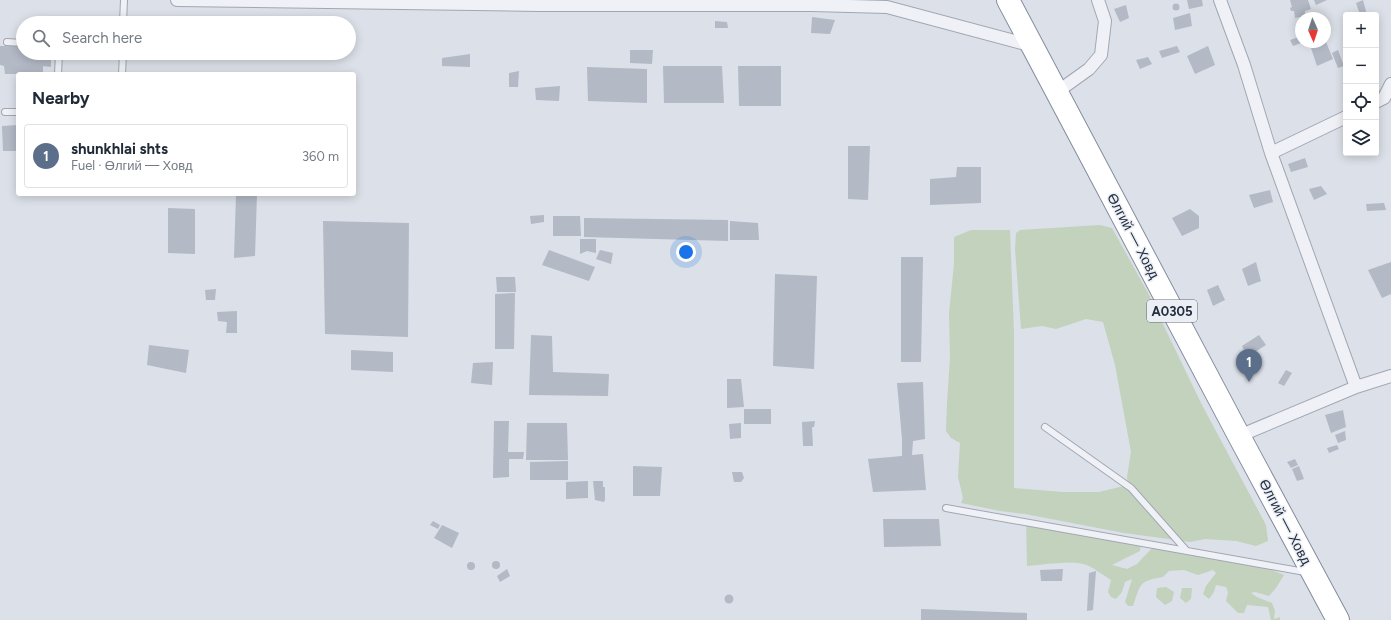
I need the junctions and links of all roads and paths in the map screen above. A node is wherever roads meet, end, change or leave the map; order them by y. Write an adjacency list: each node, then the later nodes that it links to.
1 (124, 0): 6 (lane)
2 (177, 0): 9 (street)
3 (1008, 0): 9 (highway, Өлгий — Ховд / A0305)
4 (1098, 0): 15 (street)
5 (1220, 0): 20 (street)
6 (123, 16)
7 (7, 42): 8 (lane)
8 (16, 43)
9 (1033, 46): 15 (highway, Өлгий — Ховд / A0305)
10 (59, 60): 12 (lane)
11 (123, 60): 13 (lane)
12 (58, 72)
13 (122, 72)
14 (1391, 84): 16 (street)
15 (1056, 92): 24 (highway, Өлгий — Ховд / A0305)
16 (1379, 100)
17 (5, 112): 18 (lane)
18 (16, 112)
19 (1343, 118): 20 (street)
20 (1271, 154): 22 (street)
21 (1391, 376): 22 (street)
22 (1356, 387): 24 (street)
23 (1045, 427): 26 (lane)
24 (1239, 436): 27 (highway, Өлгий — Ховд / A0305)
25 (946, 508): 26 (lane)
26 (1186, 550): 27 (lane)
27 (1313, 573): 28 (highway, Өлгий — Ховд / A0305)
28 (1338, 620)

